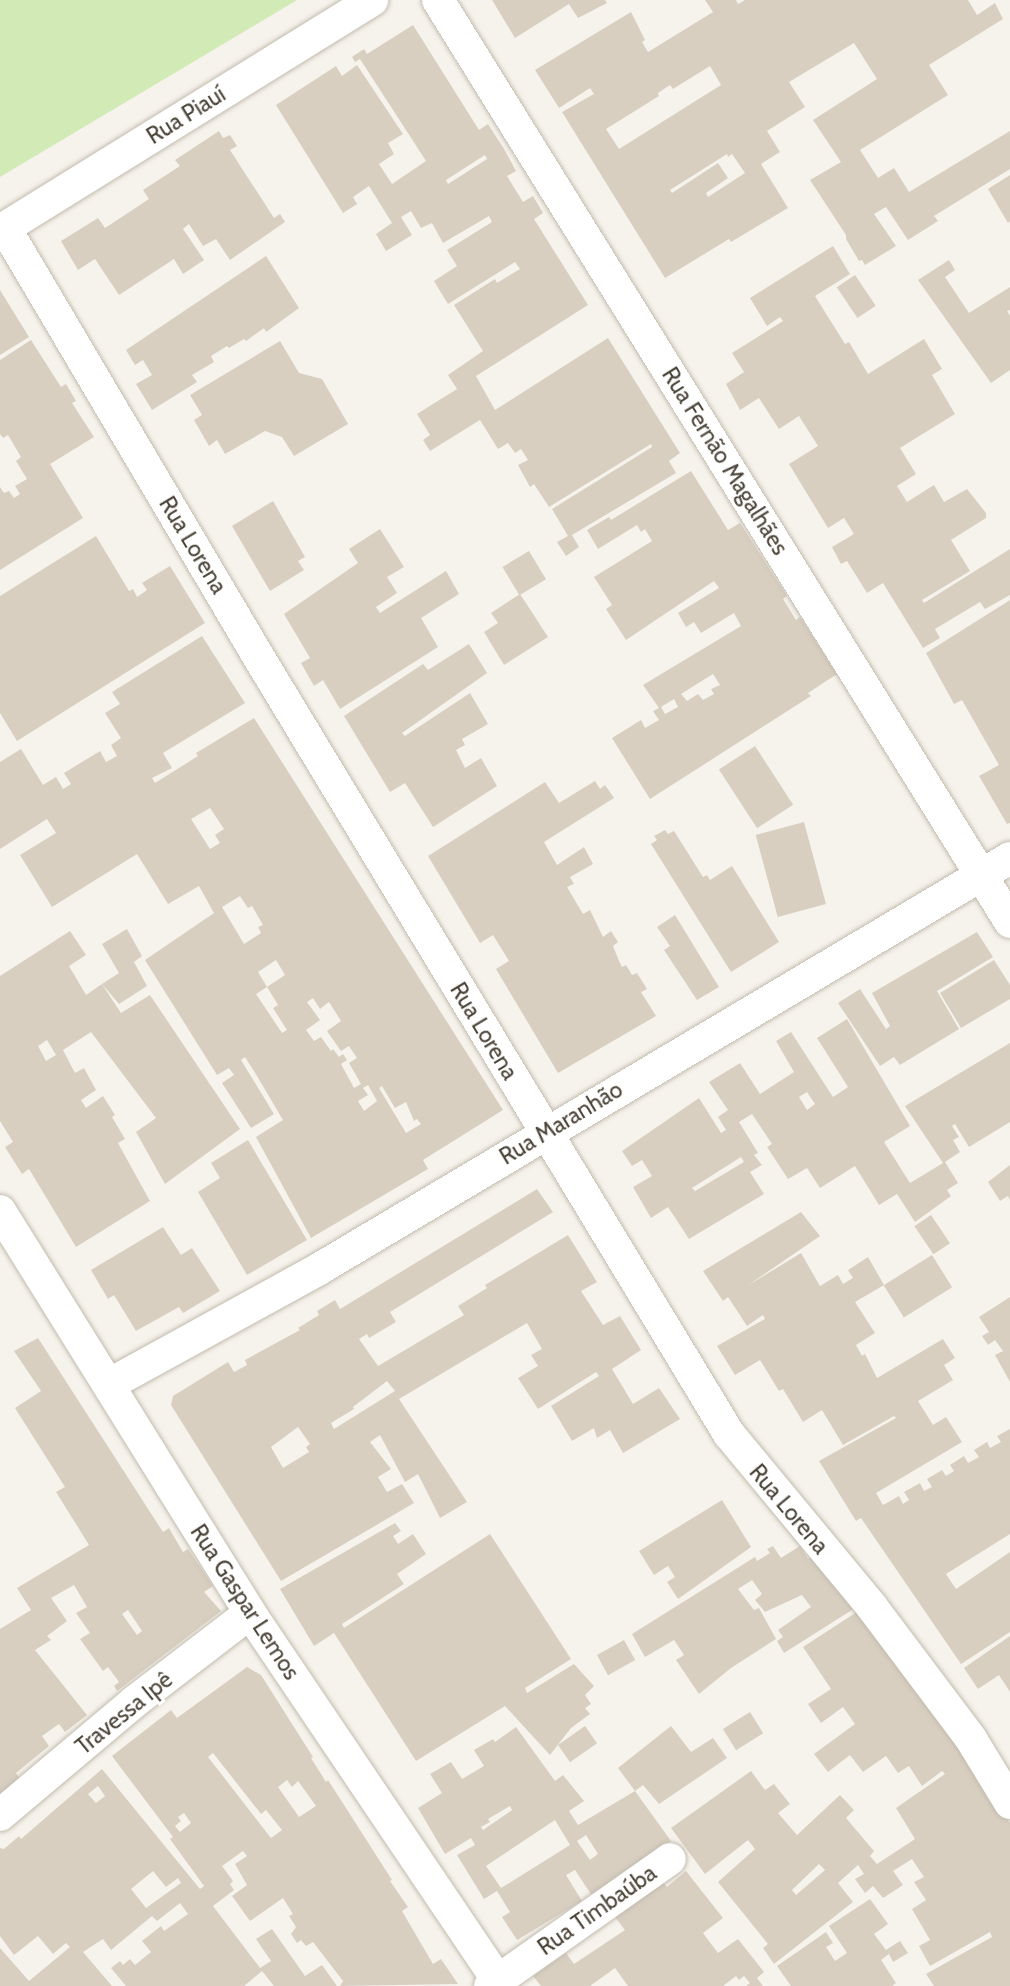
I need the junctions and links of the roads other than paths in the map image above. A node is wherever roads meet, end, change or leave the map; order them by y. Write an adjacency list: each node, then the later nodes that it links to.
1 (372, 0): 3 (street, Rua Piauí)
2 (438, 0): 5 (street, Rua Fernão Magalhães)
3 (3, 229): 7 (street, Rua Lorena)
4 (1010, 858): 5 (street, Rua Maranhão)
5 (981, 873): 6 (street, Rua Fernão Magalhães); 7 (street, Rua Maranhão)
6 (1010, 922)
7 (545, 1132): 9 (street, Rua Maranhão); 11 (street, Rua Lorena)
8 (0, 1212): 9 (street, Rua Gaspar Lemos)
9 (110, 1384): 10 (street, Rua Gaspar Lemos)
10 (250, 1614): 12 (street, Travessa Ipê); 14 (street, Rua Gaspar Lemos)
11 (1010, 1803)
12 (0, 1815)
13 (670, 1859): 14 (street, Rua Timbaúba)
14 (497, 1984)

